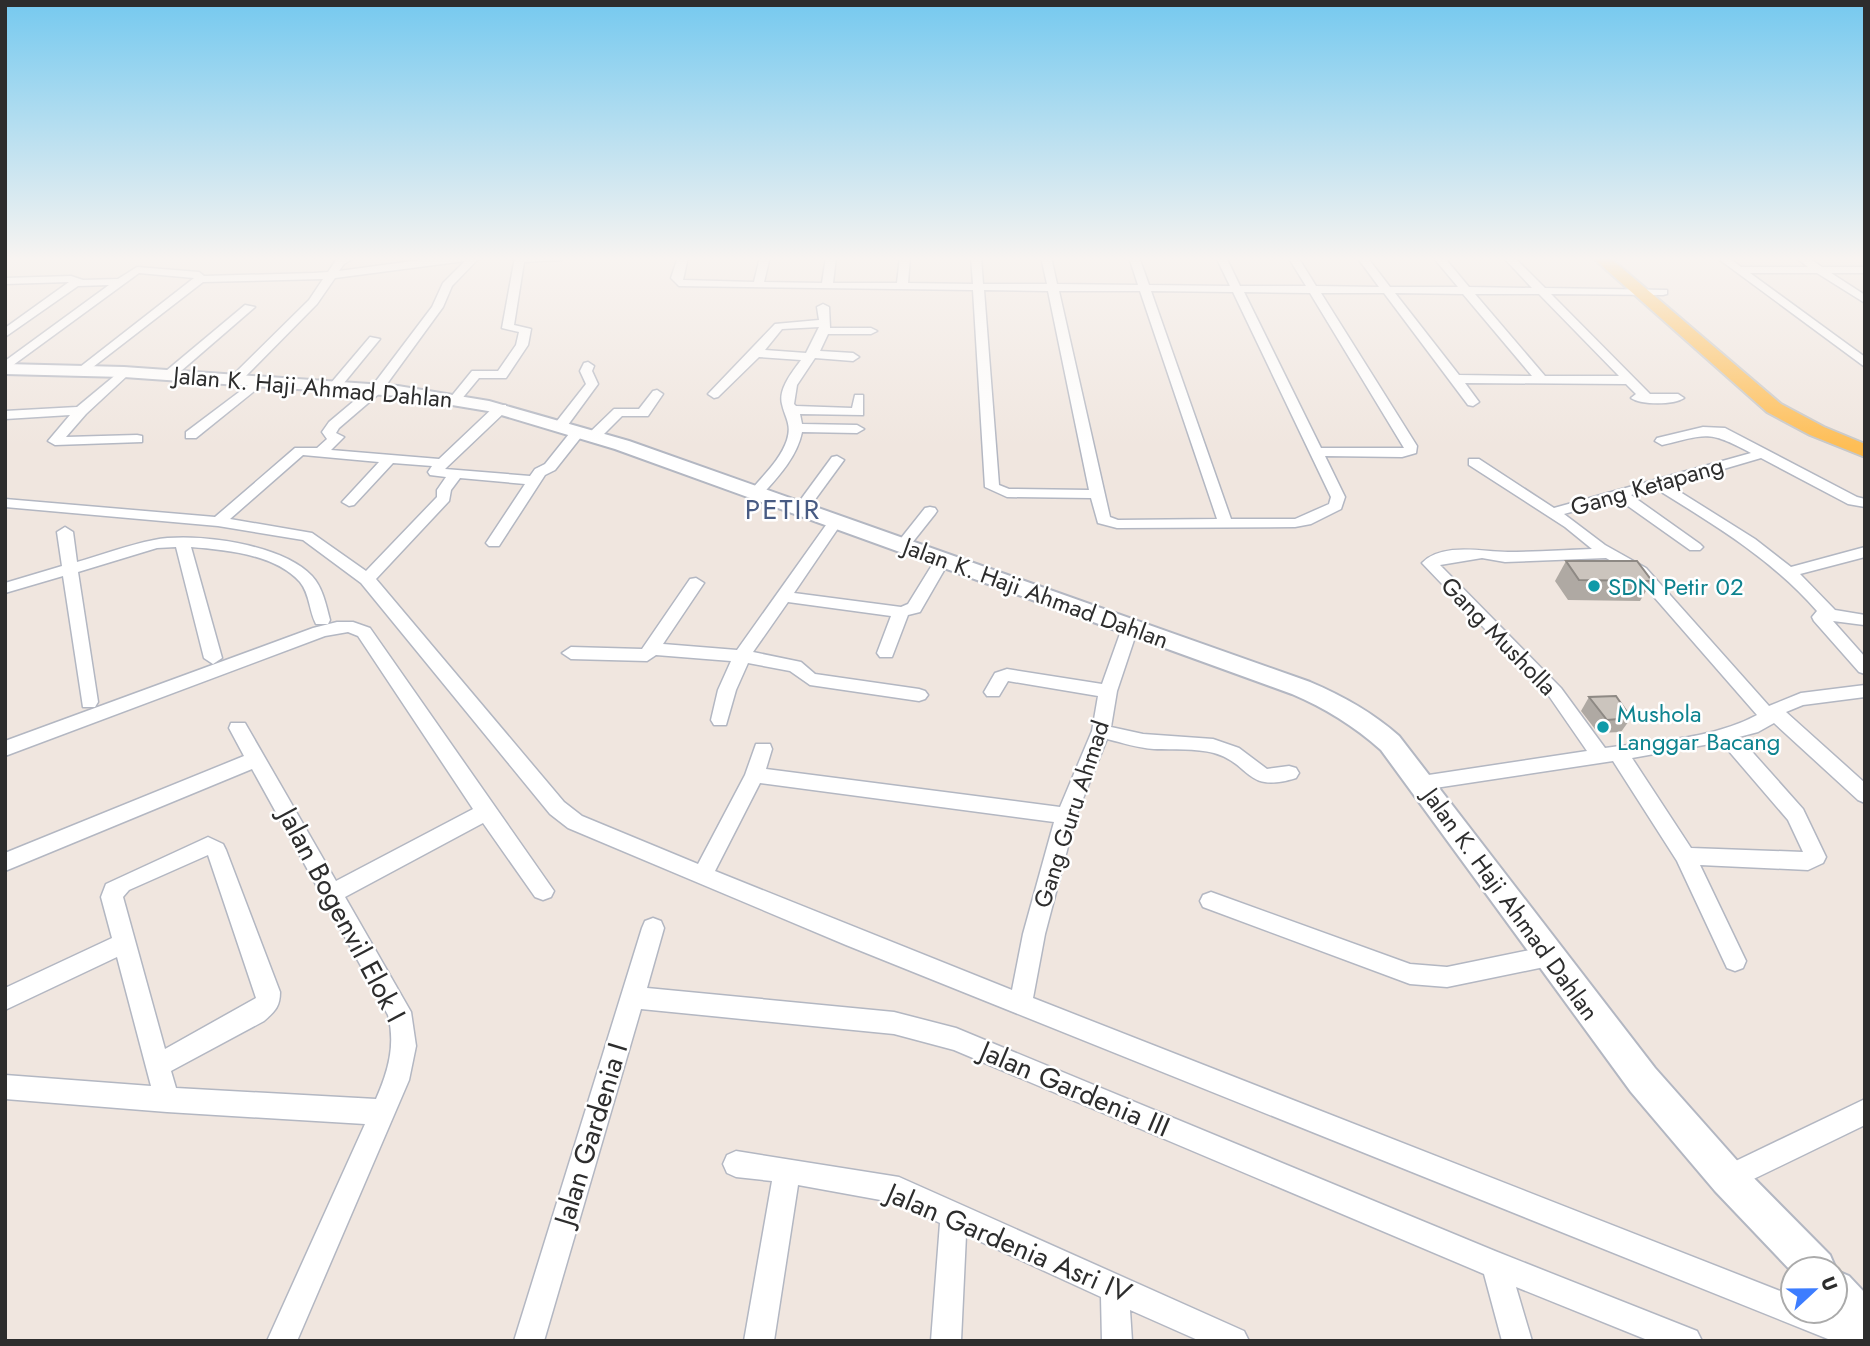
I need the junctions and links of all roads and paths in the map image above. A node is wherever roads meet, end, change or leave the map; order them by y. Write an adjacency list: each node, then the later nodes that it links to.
1 (25, 320): 22 (street)
2 (68, 320): 29 (street)
3 (148, 320): 30 (street)
4 (234, 320): 32 (street)
5 (298, 320): 34 (street)
6 (427, 320): 38 (street)
7 (510, 320): 41 (street)
8 (824, 320): 20 (street)
9 (980, 320): 68 (street)
10 (1059, 320): 68 (street)
11 (1155, 320): 78 (street)
12 (1252, 320): 58 (street)
13 (1332, 320): 58 (street)
14 (1411, 320): 33 (street)
15 (1491, 320): 35 (street)
16 (1570, 320): 36 (street)
17 (1681, 320): 57 (main road)
18 (1688, 320): 53 (main road)
19 (1806, 320): 27 (street)
20 (824, 327): 21 (street); 24 (street); 25 (street)
21 (871, 331)
22 (5, 334)
23 (374, 339): 37 (street)
24 (756, 353): 25 (street); 40 (street)
25 (811, 356): 26 (street); 46 (street)
26 (853, 357)
27 (1865, 363)
28 (588, 366): 51 (street)
29 (5, 368): 30 (main road, Jalan K. Haji Ahmad Dahlan)
30 (84, 370): 31 (main road, Jalan K. Haji Ahmad Dahlan)
31 (124, 372): 32 (main road, Jalan K. Haji Ahmad Dahlan); 47 (street)
32 (170, 374): 34 (main road, Jalan K. Haji Ahmad Dahlan)
33 (1456, 379): 35 (street); 44 (street)
34 (247, 380): 37 (main road, Jalan K. Haji Ahmad Dahlan); 52 (street)
35 (1542, 380): 36 (street)
36 (1629, 380): 43 (street)
37 (335, 386): 38 (main road, Jalan K. Haji Ahmad Dahlan)
38 (375, 389): 41 (main road, Jalan K. Haji Ahmad Dahlan); 56 (street)
39 (657, 394): 51 (street)
40 (714, 394)
41 (456, 398): 45 (main road, Jalan K. Haji Ahmad Dahlan)
42 (859, 398): 46 (street)
43 (1678, 398)
44 (1473, 402)
45 (501, 408): 51 (main road, Jalan K. Haji Ahmad Dahlan); 63 (street)
46 (793, 410): 49 (street)
47 (80, 411): 48 (street); 54 (street)
48 (5, 415)
49 (795, 428): 50 (street); 67 (street)
50 (857, 429)
51 (577, 432): 65 (street); 67 (main road, Jalan K. Haji Ahmad Dahlan)
52 (191, 435)
53 (1865, 435)
54 (137, 439)
55 (1662, 441): 59 (street)
56 (322, 451): 60 (street); 77 (street)
57 (1865, 451)
58 (1317, 453): 78 (street)
59 (1764, 453): 66 (street, Gang Ketapang); 72 (street)
60 (391, 457): 63 (street); 70 (street)
61 (837, 460): 73 (street)
62 (1474, 461): 75 (street)
63 (442, 463): 64 (street)
64 (454, 473): 65 (street); 89 (street)
65 (534, 481): 81 (street)
66 (1656, 483): 69 (street, Gang Ketapang); 88 (street)
67 (756, 493): 73 (main road, Jalan K. Haji Ahmad Dahlan)
68 (1095, 494): 78 (street)
69 (1620, 494): 75 (street, Gang Ketapang); 83 (street)
70 (349, 502)
71 (5, 503): 77 (street)
72 (1865, 503)
73 (801, 509): 76 (main road, Jalan K. Haji Ahmad Dahlan)
74 (930, 511): 82 (street)
75 (1553, 513): 85 (street, Gang Ketapang)
76 (836, 521): 82 (main road, Jalan K. Haji Ahmad Dahlan); 92 (street)
77 (218, 522): 89 (street)
78 (1226, 525)
79 (65, 532): 87 (street)
80 (182, 542): 87 (street); 95 (street); 102 (street)
81 (494, 542)
82 (903, 545): 86 (main road, Jalan K. Haji Ahmad Dahlan)
83 (1695, 547)
84 (1865, 552): 88 (street)
85 (1609, 553): 109 (street, Gang Ketapang); 116 (street, Gang Musholla)
86 (942, 560): 93 (street); 97 (main road, Jalan K. Haji Ahmad Dahlan)
87 (70, 569): 91 (street); 108 (street)
88 (1790, 572): 94 (street)
89 (367, 579): 126 (street)
90 (696, 583): 98 (street)
91 (5, 589)
92 (784, 596): 93 (street); 101 (street)
93 (901, 612): 100 (street)
94 (1831, 615): 96 (street); 103 (street)
95 (322, 620)
96 (1864, 620)
97 (1130, 628): 104 (street, Gang Guru Ahmad); 120 (main road, Jalan K. Haji Ahmad Dahlan)
98 (653, 649): 99 (street); 101 (street)
99 (571, 653)
100 (887, 653)
101 (742, 656): 107 (street); 110 (street)
102 (213, 658)
103 (1865, 668)
104 (1108, 691): 106 (street); 112 (street, Gang Guru Ahmad)
105 (1865, 691): 109 (street)
106 (993, 692)
107 (919, 695)
108 (89, 702)
109 (1772, 715): 113 (street); 121 (street, Gang Ketapang)
110 (720, 720)
111 (238, 728): 117 (street, Jalan Bogenvil Elok I)
112 (1101, 731): 118 (street); 123 (street, Gang Guru Ahmad)
113 (1726, 735): 116 (street); 124 (street)
114 (5, 749): 122 (street)
115 (763, 750): 119 (street)
116 (1609, 754): 120 (street); 124 (street)
117 (257, 759): 125 (street); 128 (street, Jalan Bogenvil Elok I)
118 (1289, 773)
119 (755, 775): 123 (street); 126 (street)
120 (1422, 783): 132 (main road, Jalan K. Haji Ahmad Dahlan)
121 (1865, 794)
122 (486, 812): 127 (street); 128 (street)
123 (1066, 816): 136 (street, Gang Guru Ahmad)
124 (1685, 856): 133 (street)
125 (5, 862)
126 (702, 876): 136 (street)
127 (543, 891)
128 (334, 893): 140 (street, Jalan Bogenvil Elok I)
129 (1211, 901): 132 (street)
130 (653, 928): 134 (street, Jalan Gardenia I)
131 (124, 943): 135 (street); 137 (street); 137 (street)
132 (1549, 956): 144 (main road, Jalan K. Haji Ahmad Dahlan)
133 (1735, 961)
134 (632, 996): 147 (street, Jalan Gardenia III); 155 (street, Jalan Gardenia I)
135 (5, 999)
136 (1021, 1002): 149 (street)
137 (157, 1066): 139 (street)
138 (5, 1087): 139 (street)
139 (167, 1100): 140 (street)
140 (383, 1112): 154 (street, Jalan Bogenvil Elok I)
141 (1865, 1112): 144 (street)
142 (736, 1164): 143 (street, Jalan Gardenia Asri IV)
143 (787, 1170): 145 (street, Jalan Gardenia Asri IV); 156 (street)
144 (1728, 1178): 146 (main road, Jalan K. Haji Ahmad Dahlan)
145 (954, 1215): 148 (street, Jalan Gardenia Asri IV); 157 (street)
146 (1802, 1255)
147 (1495, 1265): 160 (street); 161 (street, Jalan Gardenia III)
148 (1115, 1289): 158 (street); 159 (street, Jalan Gardenia Asri IV)
149 (1779, 1305)
150 (1849, 1306): 151 (main road)
151 (1865, 1324)
152 (1830, 1325): 153 (street)
153 (1865, 1339)
154 (282, 1341)
155 (529, 1341)
156 (759, 1341)
157 (946, 1341)
158 (1117, 1341)
159 (1234, 1341)
160 (1517, 1341)
161 (1687, 1341)

